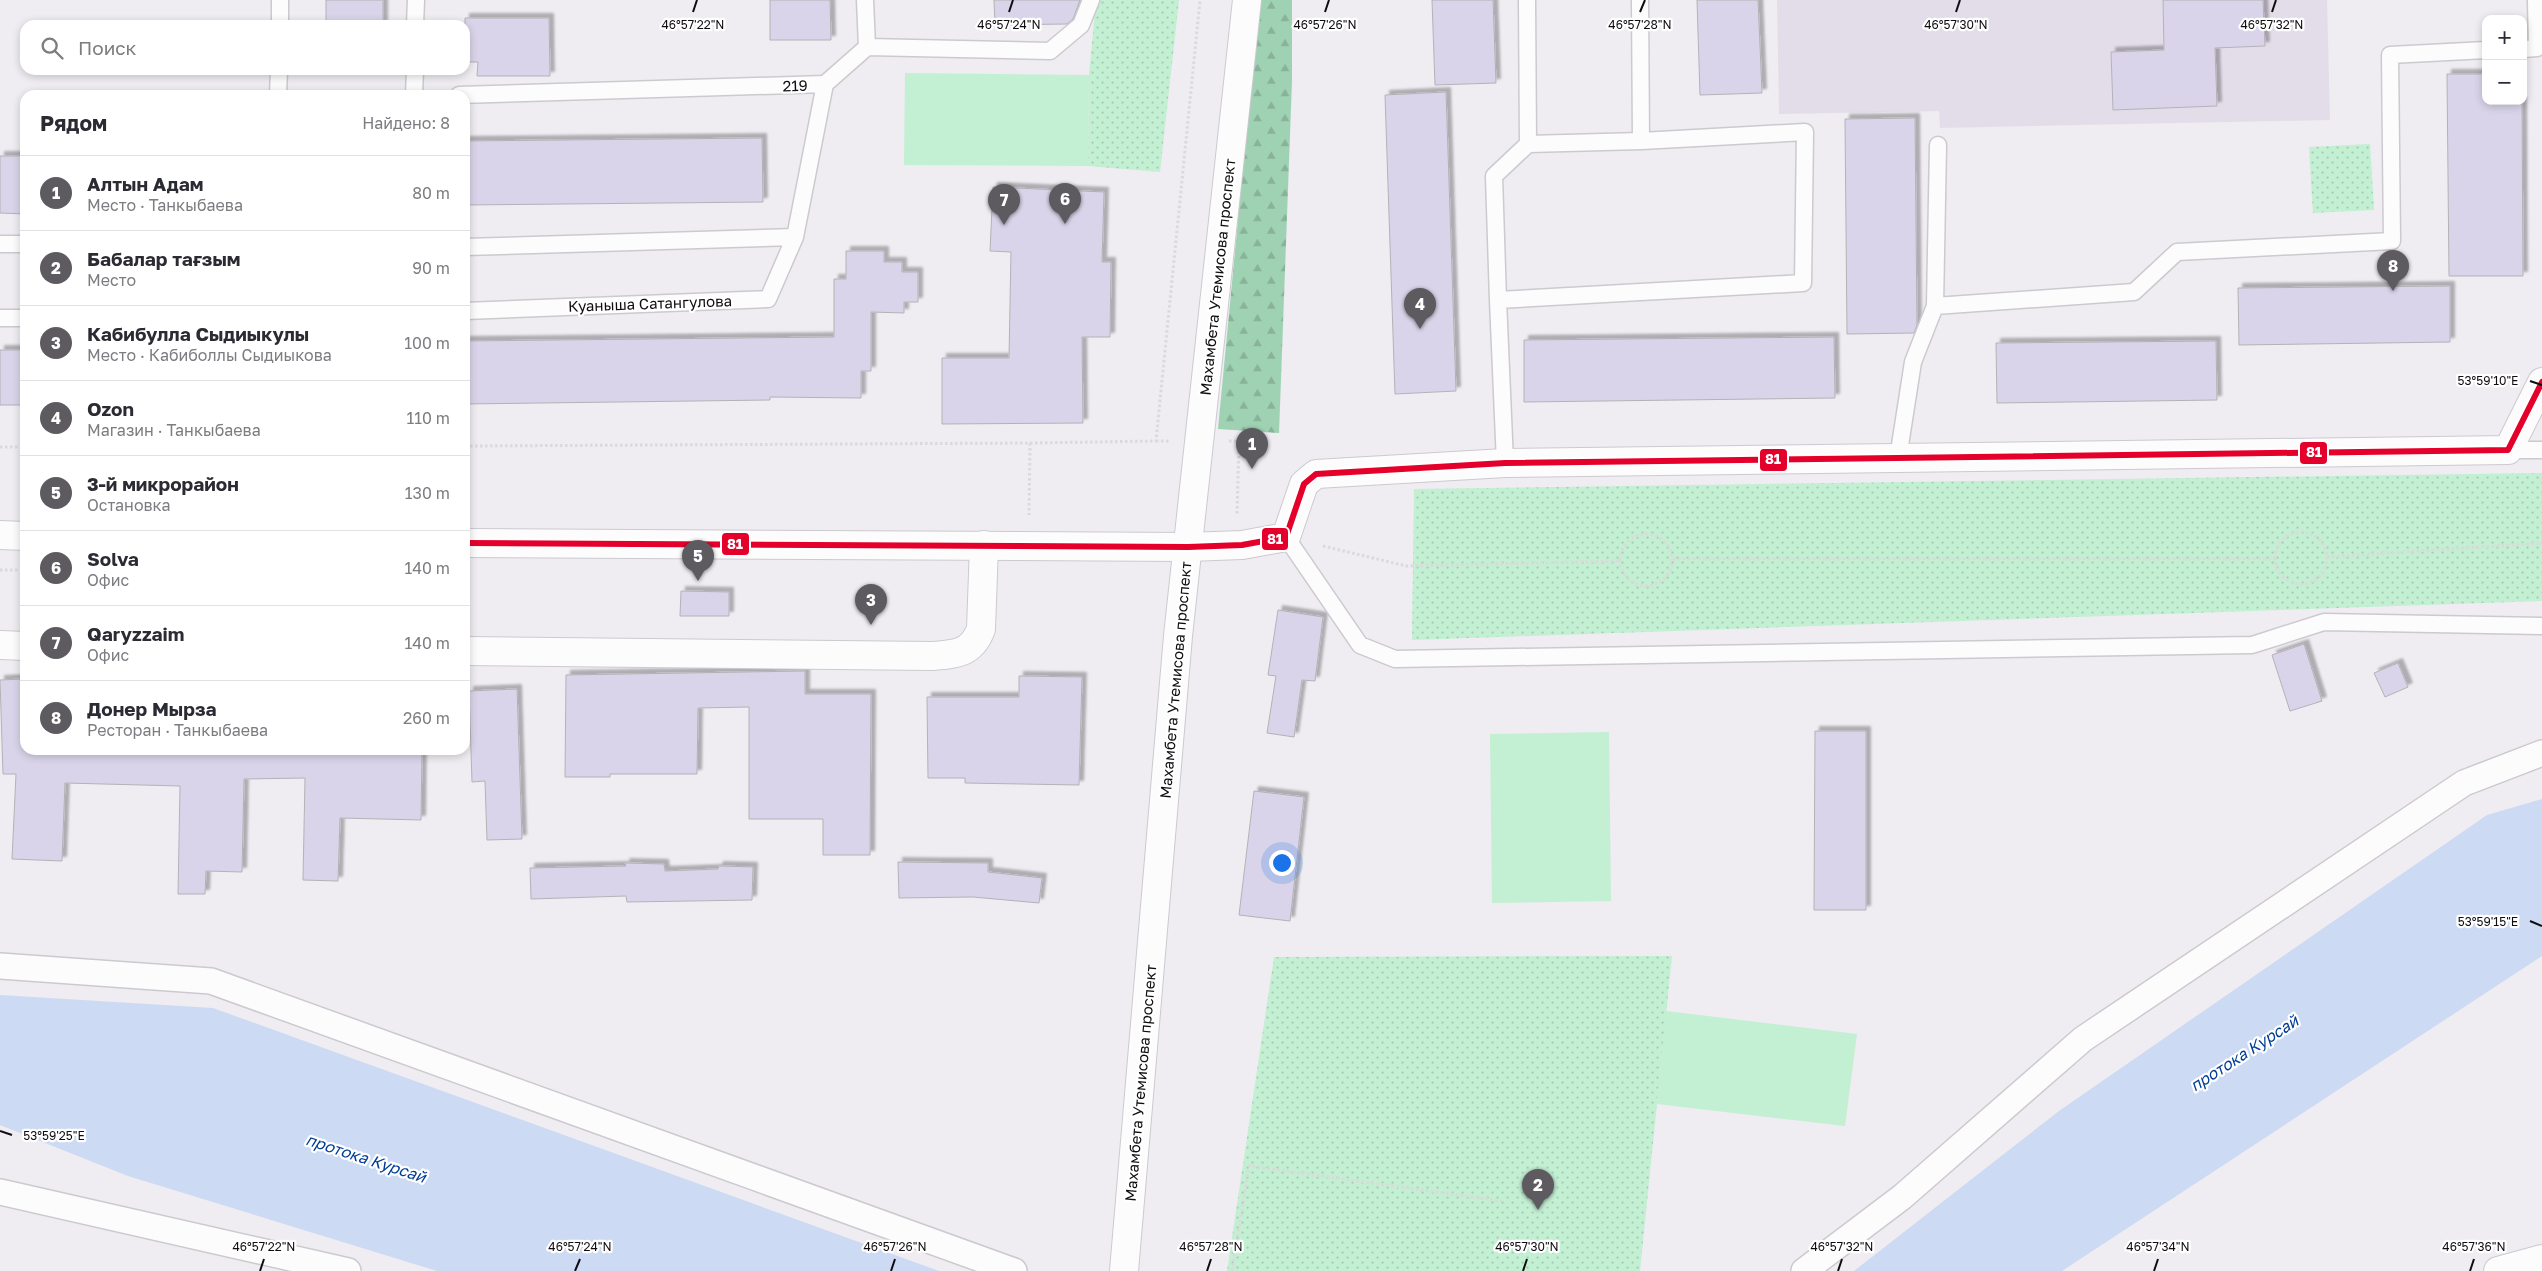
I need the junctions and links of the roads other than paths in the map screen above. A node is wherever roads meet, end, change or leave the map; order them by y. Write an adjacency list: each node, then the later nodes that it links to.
1 (280, 0): 9 (lane)
2 (416, 0): 10 (lane)
3 (865, 0): 11 (lane)
4 (1091, 0): 11 (lane)
5 (1247, 0): 42 (street, Махамбета Утемисова проспект)
6 (1526, 0): 21 (lane)
7 (1640, 0): 20 (lane)
8 (2536, 0): 13 (lane)
9 (280, 20)
10 (415, 20)
11 (867, 47): 16 (lane, 219)
12 (2482, 50): 28 (lane)
13 (2534, 50)
14 (279, 75): 17 (lane)
15 (414, 75): 18 (lane)
16 (825, 84): 19 (lane, 219); 23 (lane, Куаныша Сатангулова)
17 (278, 90)
18 (414, 90)
19 (470, 95)
20 (1640, 141): 21 (lane); 27 (lane)
21 (1528, 144): 27 (lane)
22 (1938, 145): 28 (lane)
23 (795, 237): 26 (lane); 29 (lane, Куаныша Сатангулова)
24 (0, 244): 25 (lane)
25 (20, 244)
26 (470, 247)
27 (1498, 300): 36 (lane)
28 (1936, 306): 35 (lane)
29 (470, 310)
30 (0, 318): 31 (lane)
31 (20, 318)
32 (2542, 382): 33 (street)
33 (2508, 450): 34 (lane); 35 (street)
34 (2542, 450)
35 (1898, 458): 36 (street)
36 (1505, 463): 39 (street)
37 (0, 536): 38 (street)
38 (20, 536)
39 (1286, 537): 42 (street); 43 (lane)
40 (470, 543): 41 (street)
41 (984, 545): 42 (street); 46 (street)
42 (1188, 547): 54 (street, Махамбета Утемисова проспект)
43 (2542, 626)
44 (0, 645): 45 (street)
45 (20, 646)
46 (470, 651)
47 (2542, 753): 55 (street)
48 (0, 966): 53 (street)
49 (0, 1192): 51 (street)
50 (2542, 1259): 56 (street)
51 (301, 1265): 52 (street)
52 (348, 1271)
53 (1014, 1271)
54 (1124, 1271)
55 (1804, 1271)
56 (2498, 1271)

